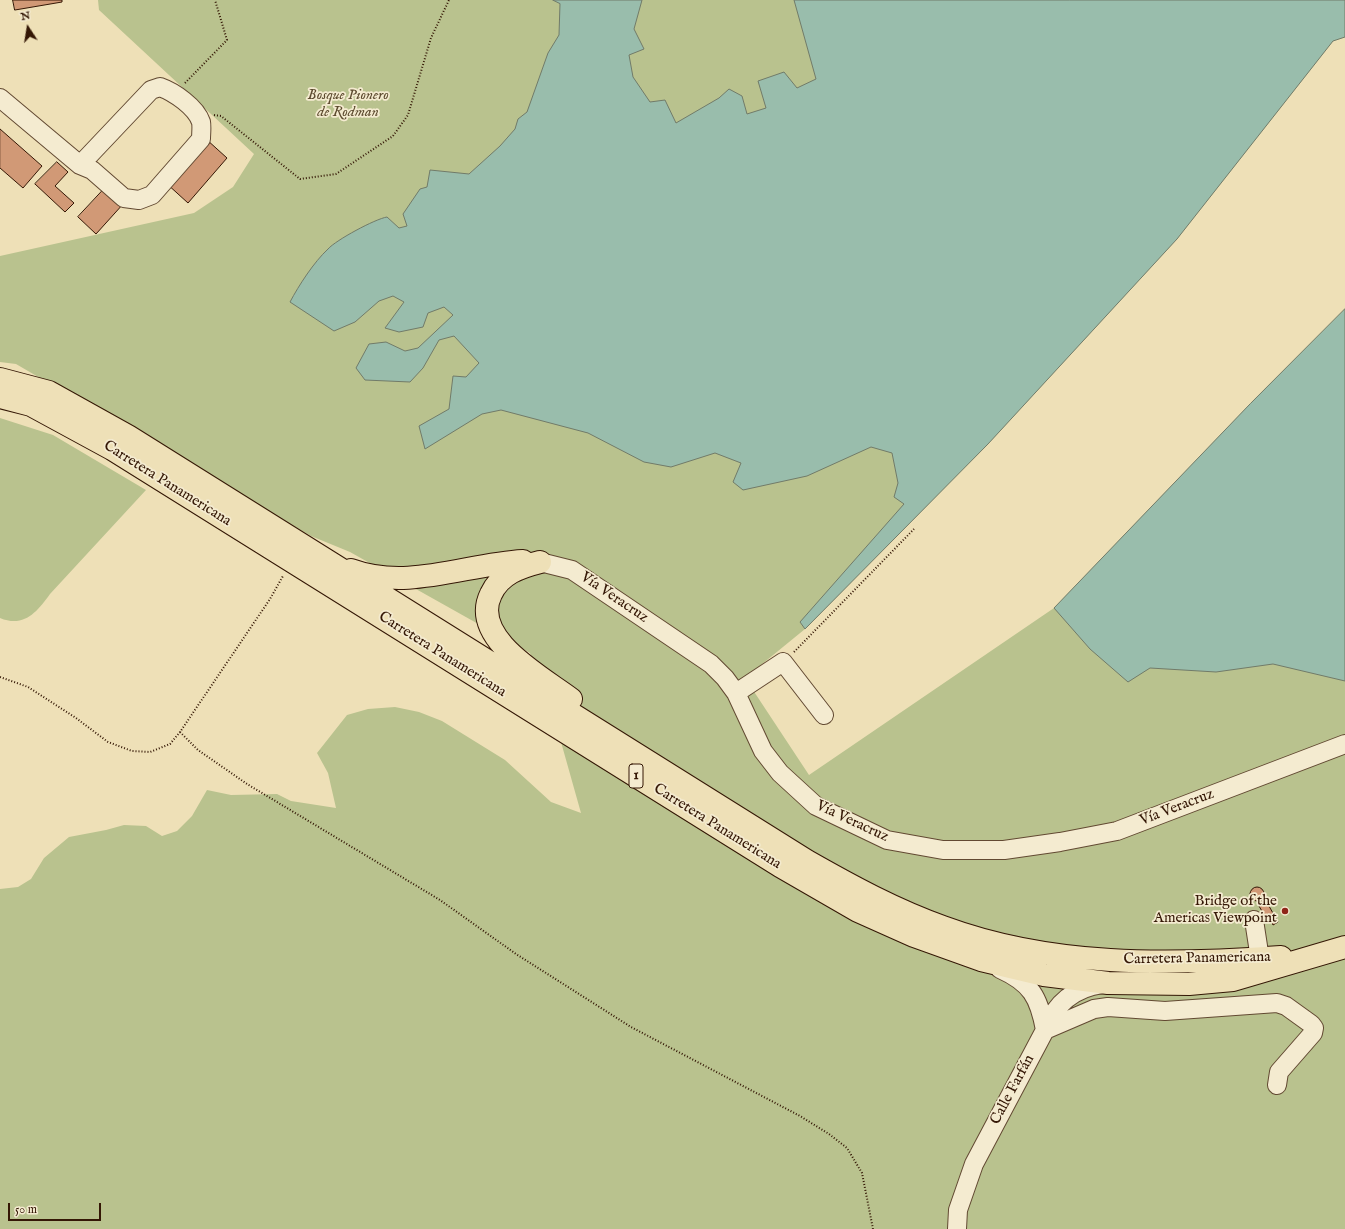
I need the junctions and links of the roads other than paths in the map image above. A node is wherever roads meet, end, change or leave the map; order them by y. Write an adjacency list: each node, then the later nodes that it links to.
1 (0, 98): 2 (street)
2 (80, 165): 2 (street)
3 (0, 379): 6 (highway, Carretera Panamericana / 1)
4 (0, 397): 15 (highway, Carretera Panamericana / 1)
5 (540, 562): 6 (highway); 7 (street, Vía Veracruz); 10 (highway)
6 (332, 563): 10 (highway, Carretera Panamericana / 1)
7 (736, 693): 8 (street); 9 (street, Vía Veracruz)
8 (824, 714)
9 (1345, 744)
10 (692, 790): 14 (highway, Carretera Panamericana / 1)
11 (1254, 920): 14 (street)
12 (1345, 947): 13 (highway, Carretera Panamericana / 1)
13 (1324, 954): 14 (highway, Carretera Panamericana / 1); 16 (highway, Carretera Panamericana / 1)
14 (1260, 959)
15 (981, 960): 16 (highway, Carretera Panamericana / 1); 17 (street)
16 (1108, 983): 17 (street, Calle Farfán)
17 (1044, 1030): 18 (street); 19 (street, Calle Farfán)
18 (1277, 1085)
19 (957, 1229)

